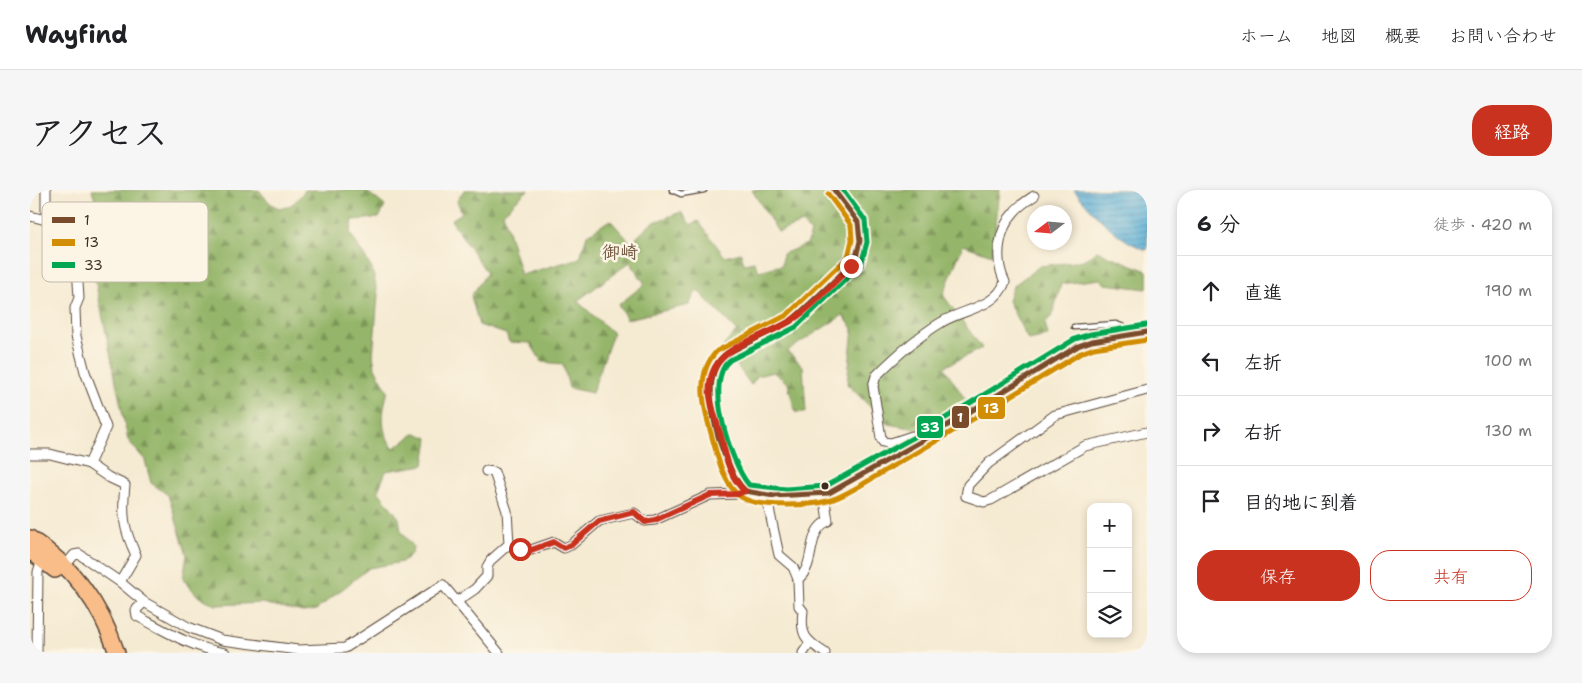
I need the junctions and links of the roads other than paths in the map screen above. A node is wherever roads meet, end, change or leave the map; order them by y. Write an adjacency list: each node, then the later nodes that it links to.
1 (672, 190): 2 (lane)
2 (704, 190)
3 (834, 190): 14 (street)
4 (1034, 196): 10 (street)
5 (78, 282): 12 (street)
6 (1074, 327): 7 (lane)
7 (1145, 334): 10 (street)
8 (1147, 390): 9 (street)
9 (1147, 432)
10 (920, 442): 15 (street)
11 (30, 454): 12 (street)
12 (89, 464): 22 (street)
13 (486, 471): 18 (street)
14 (745, 491): 16 (street); 18 (street)
15 (824, 494): 16 (street); 21 (street)
16 (766, 495): 21 (street)
17 (30, 538): 20 (main road)
18 (508, 544): 24 (street)
19 (36, 555): 27 (street); 28 (main road)
20 (66, 566): 22 (street); 29 (main road)
21 (798, 579): 25 (street)
22 (120, 582): 23 (street)
23 (144, 602): 26 (street); 30 (street)
24 (456, 602): 26 (street); 31 (street)
25 (810, 643): 32 (street); 33 (street)
26 (317, 652)
27 (38, 653)
28 (107, 653)
29 (117, 653)
30 (225, 653)
31 (499, 653)
32 (803, 653)
33 (825, 653)

